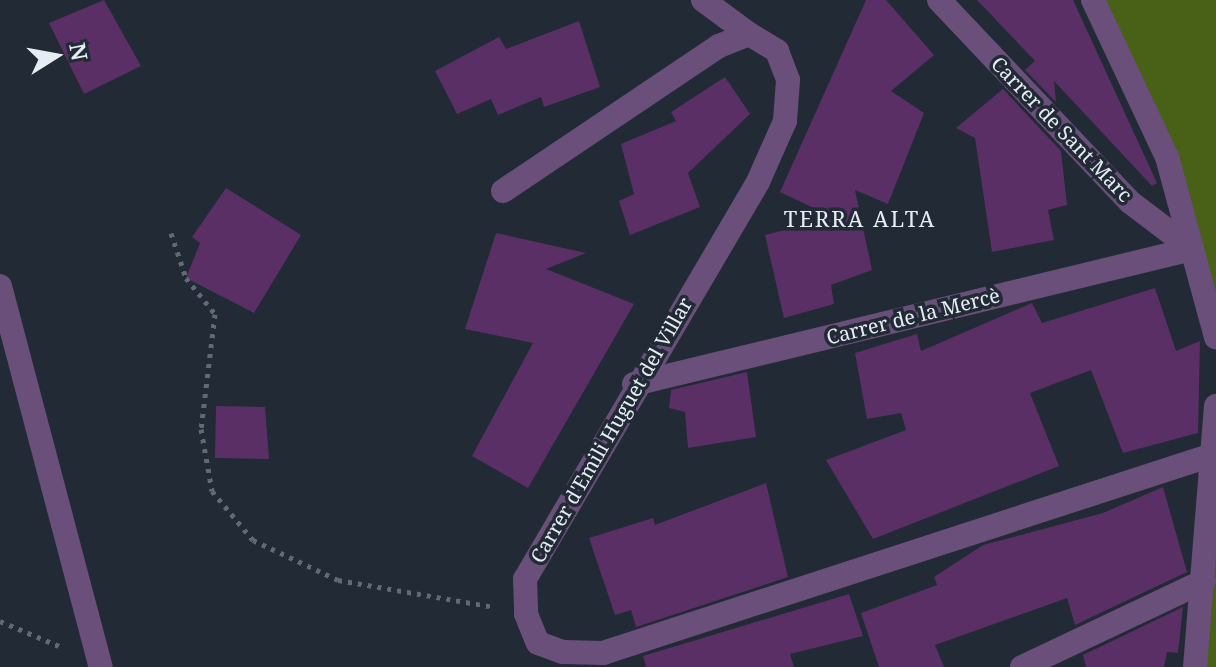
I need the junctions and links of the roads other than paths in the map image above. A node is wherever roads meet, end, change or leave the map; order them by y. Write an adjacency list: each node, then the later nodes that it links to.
1 (703, 0): 4 (street, Carrer d'Emili Huguet del Villar)
2 (939, 0): 6 (street, Carrer de Sant Marc)
3 (1093, 0): 6 (street)
4 (749, 34): 5 (street); 9 (street, Carrer d'Emili Huguet del Villar)
5 (503, 191)
6 (1192, 249): 8 (street); 9 (street, Carrer de la Mercè)
7 (0, 286): 13 (street)
8 (1216, 337)
9 (634, 384): 11 (street, Carrer d'Emili Huguet del Villar)
10 (1216, 406): 11 (street)
11 (1212, 455): 12 (street)
12 (1204, 581): 14 (street); 15 (street)
13 (99, 666)
14 (1022, 667)
15 (1195, 667)

